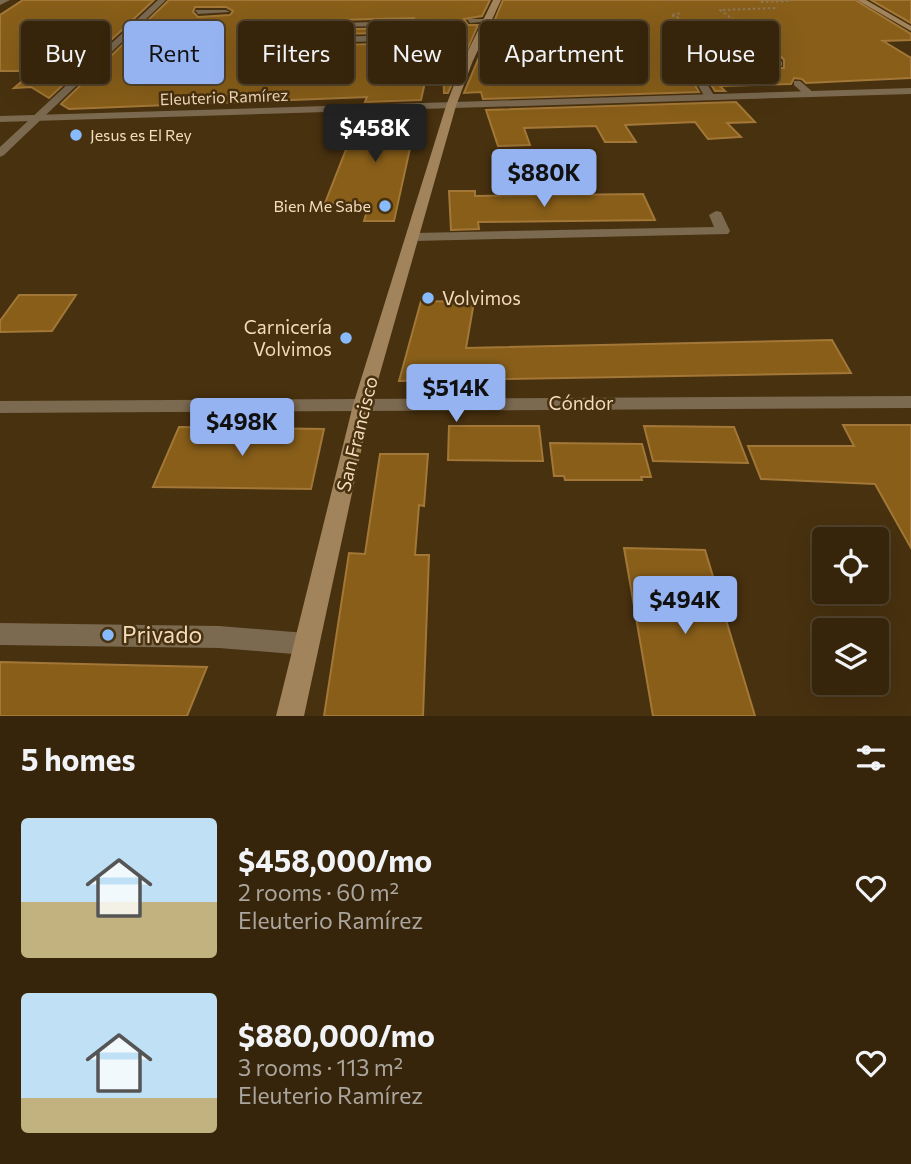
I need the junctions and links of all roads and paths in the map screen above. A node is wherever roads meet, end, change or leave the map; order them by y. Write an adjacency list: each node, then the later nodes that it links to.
1 (6, 0): 10 (street)
2 (162, 0): 26 (street)
3 (497, 0): 15 (main road, San Francisco)
4 (670, 0): 5 (path)
5 (676, 0)
6 (860, 0): 18 (main road)
7 (775, 1): 8 (path); 9 (path)
8 (789, 1)
9 (761, 2)
10 (0, 4)
11 (778, 8): 16 (path)
12 (198, 12): 13 (street)
13 (226, 12)
14 (480, 21): 17 (street)
15 (487, 21)
16 (735, 21)
17 (470, 22)
18 (911, 29)
19 (480, 30): 25 (main road, San Francisco)
20 (797, 83): 23 (street)
21 (702, 84): 24 (street)
22 (911, 91): 23 (street, Eleuterio Ramírez)
23 (810, 94): 24 (street, Eleuterio Ramírez)
24 (710, 97): 25 (street, Eleuterio Ramírez)
25 (451, 106): 26 (street, Eleuterio Ramírez); 30 (main road, San Francisco)
26 (39, 118): 27 (street, Eleuterio Ramírez); 28 (street)
27 (0, 119)
28 (0, 153)
29 (716, 215): 30 (street)
30 (414, 236): 32 (main road, San Francisco)
31 (911, 402): 32 (street, Cóndor)
32 (362, 405): 33 (street, Cóndor); 35 (main road, San Francisco)
33 (0, 407)
34 (0, 634): 35 (street)
35 (306, 644): 36 (main road, San Francisco)
36 (290, 716)

